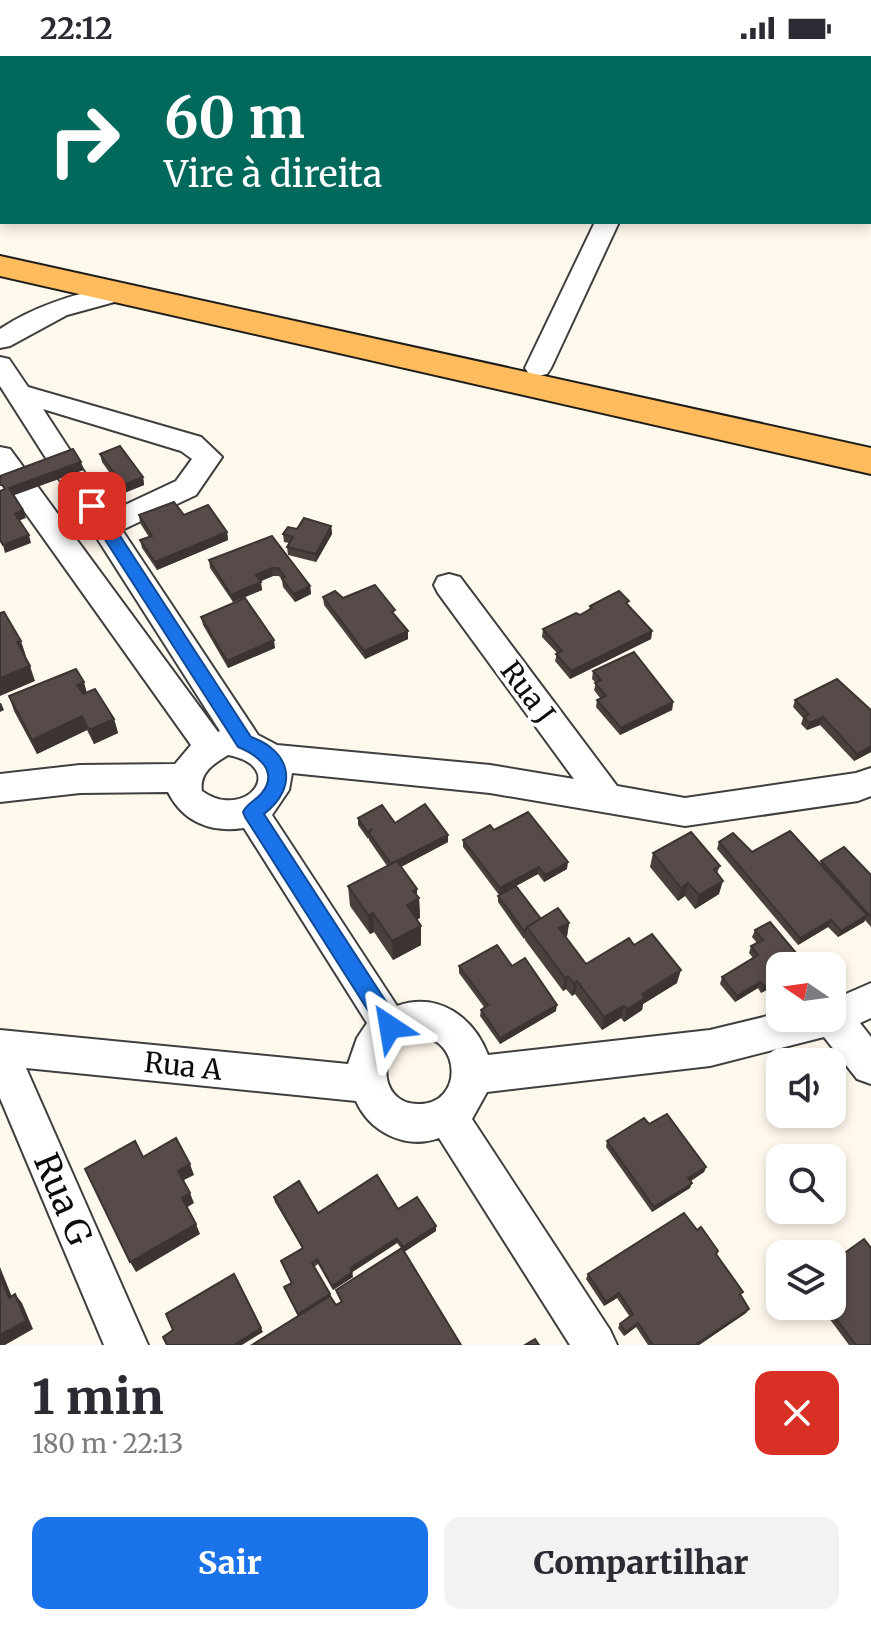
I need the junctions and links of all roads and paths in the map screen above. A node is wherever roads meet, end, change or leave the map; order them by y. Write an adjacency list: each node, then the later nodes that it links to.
1 (606, 224): 6 (street)
2 (0, 249): 6 (main road)
3 (0, 266): 4 (main road)
4 (120, 293): 5 (street); 10 (main road)
5 (0, 350): 7 (street)
6 (538, 368): 8 (main road)
7 (18, 393): 9 (street); 12 (street)
8 (871, 440)
9 (57, 453): 11 (street); 12 (street)
10 (871, 461)
11 (5, 463): 14 (street)
12 (105, 526): 15 (street)
13 (449, 585): 19 (street, Rua J)
14 (210, 746): 15 (street); 16 (street)
15 (258, 750): 19 (street); 20 (street)
16 (184, 778): 18 (street); 20 (street)
17 (871, 782): 19 (street)
18 (0, 788)
19 (607, 799)
20 (252, 812): 23 (street)
21 (871, 1000): 22 (street)
22 (846, 1012)
23 (390, 1027): 28 (street); 29 (street)
24 (775, 1032): 28 (street)
25 (843, 1032): 27 (street)
26 (0, 1050): 29 (street, Rua A); 31 (street, Rua G)
27 (871, 1066)
28 (473, 1075): 30 (street)
29 (366, 1084): 30 (street)
30 (447, 1115): 32 (street)
31 (126, 1345)
32 (595, 1345)

